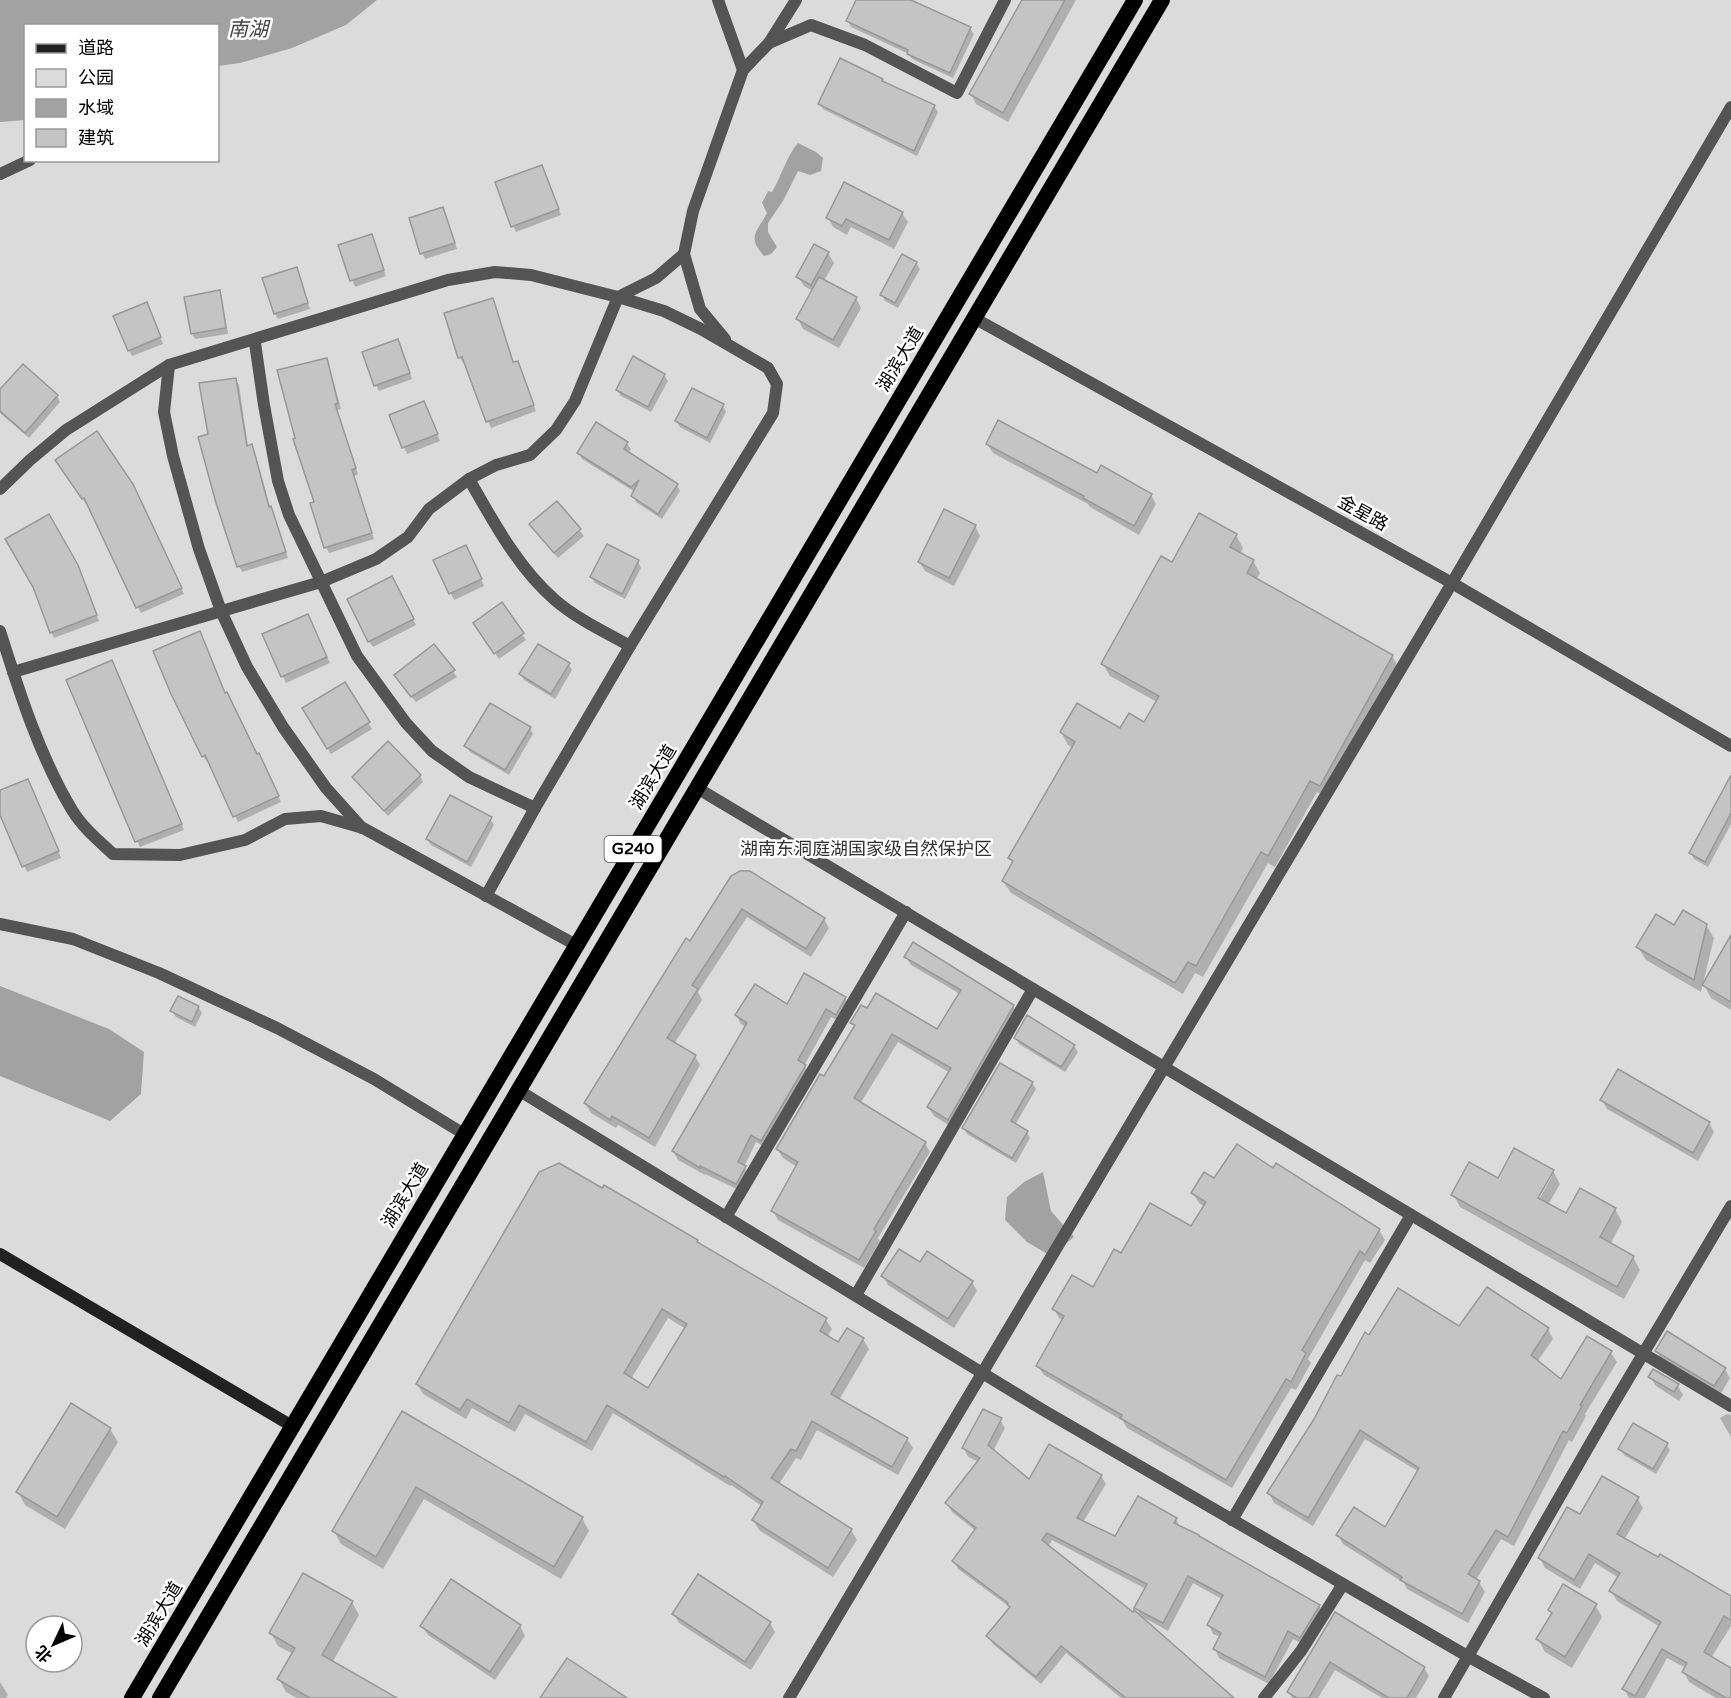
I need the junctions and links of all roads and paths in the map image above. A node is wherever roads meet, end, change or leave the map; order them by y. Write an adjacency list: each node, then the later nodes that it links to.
1 (718, 0): 7 (street)
2 (796, 0): 6 (street)
3 (1005, 0): 6 (street)
4 (1135, 0): 32 (highway, 湖滨大道 / G240)
5 (1162, 0): 13 (highway, G240)
6 (769, 43): 7 (street)
7 (743, 70): 11 (street)
8 (1731, 107): 20 (street)
9 (26, 162): 10 (street)
10 (0, 174)
11 (684, 254): 12 (street); 15 (street)
12 (618, 297): 15 (street); 16 (street); 17 (street)
13 (974, 318): 20 (street, 金星路); 26 (highway, G240)
14 (255, 343): 19 (street)
15 (732, 347): 23 (street)
16 (169, 365): 18 (street); 21 (street)
17 (469, 479): 19 (street); 23 (street)
18 (0, 489)
19 (321, 582): 21 (street); 27 (street)
20 (1452, 583): 25 (street, 金星路); 34 (street)
21 (220, 611): 24 (street); 28 (street)
22 (0, 631): 24 (street)
23 (630, 646): 27 (street)
24 (13, 672): 28 (street)
25 (1731, 746)
26 (697, 788): 30 (street); 35 (highway, G240)
27 (535, 808): 29 (street)
28 (363, 828): 29 (street)
29 (486, 896): 32 (street)
30 (906, 912): 33 (street); 39 (street)
31 (0, 924): 36 (street)
32 (576, 945): 36 (highway, 湖滨大道 / G240)
33 (1033, 989): 34 (street); 41 (street)
34 (1164, 1067): 38 (street); 43 (street)
35 (518, 1090): 39 (street); 50 (highway, G240)
36 (464, 1134): 45 (highway, 湖滨大道 / G240)
37 (1731, 1206): 42 (street)
38 (1411, 1215): 42 (street); 46 (street)
39 (726, 1217): 41 (street)
40 (0, 1254): 45 (main road)
41 (856, 1295): 43 (street)
42 (1643, 1354): 44 (street); 48 (street)
43 (982, 1372): 46 (street); 51 (street)
44 (1731, 1406)
45 (292, 1426): 49 (highway, 湖滨大道 / G240)
46 (1232, 1520): 47 (street)
47 (1343, 1584): 48 (street); 52 (street)
48 (1469, 1658): 53 (street); 54 (street)
49 (132, 1698)
50 (160, 1698)
51 (789, 1698)
52 (1264, 1698)
53 (1444, 1698)
54 (1544, 1698)

